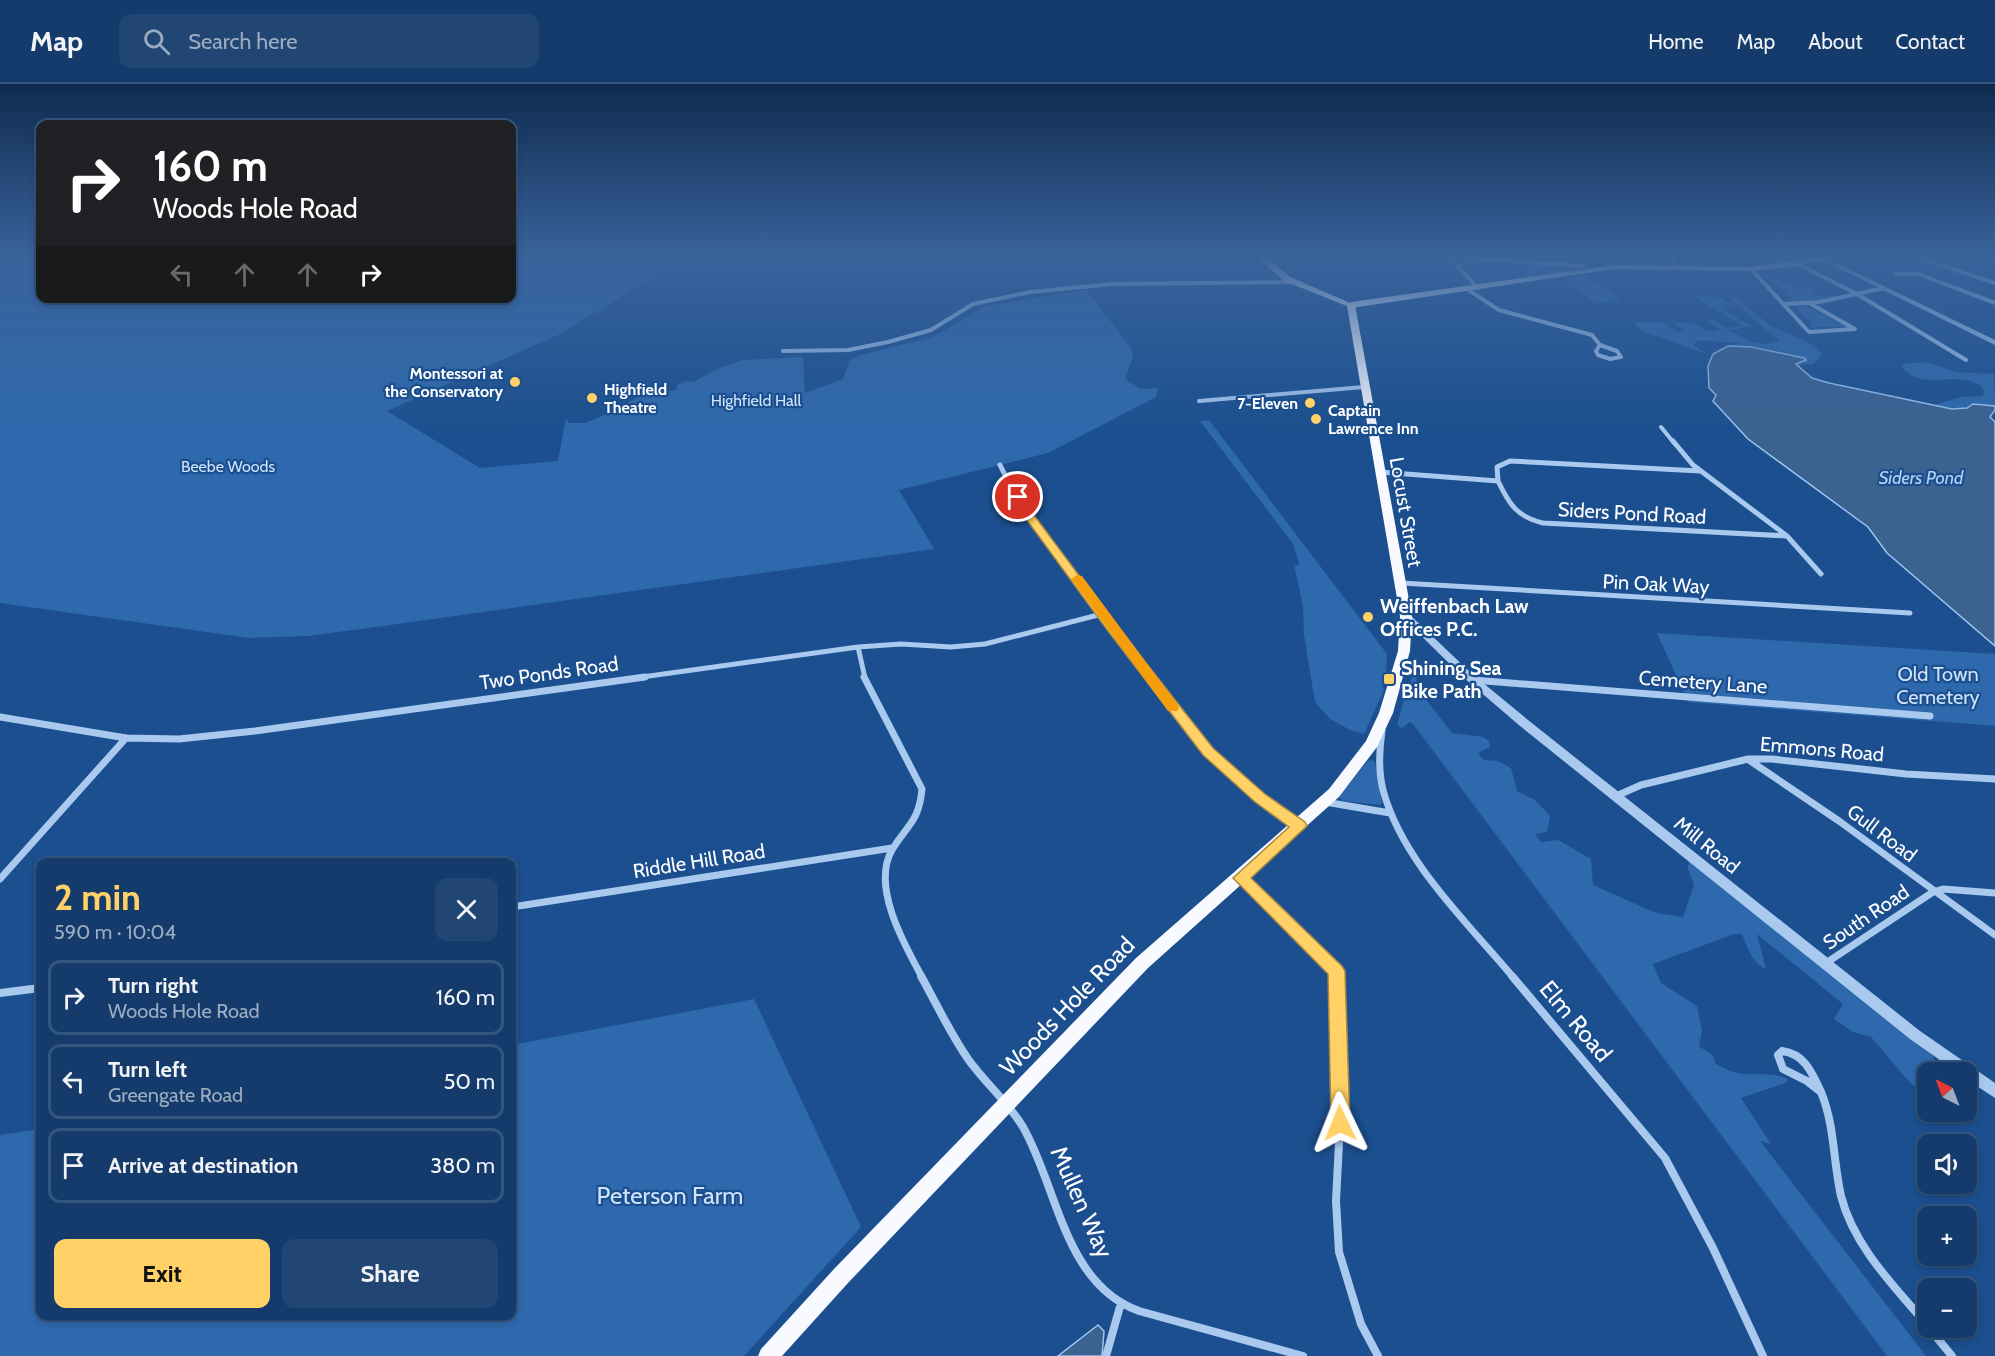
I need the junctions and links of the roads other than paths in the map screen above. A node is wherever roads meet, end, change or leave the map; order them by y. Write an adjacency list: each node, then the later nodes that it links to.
1 (952, 316): 10 (street)
2 (1353, 316): 12 (highway, Locust Street)
3 (1523, 316): 9 (street)
4 (1794, 316): 5 (street)
5 (1834, 316)
6 (1894, 316): 11 (street)
7 (1941, 316): 8 (street)
8 (1995, 343)
9 (1600, 345): 9 (street)
10 (783, 351)
11 (1966, 360)
12 (1364, 387): 13 (street); 17 (highway, Locust Street)
13 (1199, 401)
14 (1661, 427): 16 (street, Siders Pond Road)
15 (1000, 465): 23 (street)
16 (1700, 471): 18 (street); 19 (street, Siders Pond Road)
17 (1380, 472): 18 (street); 21 (highway, Locust Street)
18 (1498, 481): 19 (street, Siders Pond Road)
19 (1787, 536): 20 (street, Siders Pond Road)
20 (1821, 574)
21 (1401, 583): 22 (street, Pin Oak Way); 24 (highway, Locust Street)
22 (1910, 613)
23 (1102, 614): 25 (street, Two Ponds Road); 38 (street)
24 (1406, 616): 26 (highway, Locust Street); 27 (street, Mill Road)
25 (858, 647): 32 (street, Two Ponds Road); 39 (street)
26 (1401, 668): 27 (street, Cemetery Lane); 28 (highway, Locust Street)
27 (1471, 678): 30 (street, Cemetery Lane); 35 (street, Mill Road)
28 (1394, 690): 29 (highway, Woods Hole Road)
29 (1386, 713): 36 (highway, Woods Hole Road); 37 (street, Elm Road)
30 (1930, 716)
31 (0, 717): 32 (street, Two Ponds Road)
32 (126, 738): 41 (street)
33 (1748, 759): 34 (street, Emmons Road); 35 (street, Emmons Road); 42 (street, Gull Road)
34 (1995, 779)
35 (1616, 796): 46 (street, Mill Road)
36 (1325, 802): 37 (street); 38 (highway, Woods Hole Road)
37 (1390, 813): 59 (street, Elm Road)
38 (1299, 826): 40 (highway, Woods Hole Road)
39 (892, 848): 44 (street, Riddle Hill Road); 51 (street, Mullen Way)
40 (1241, 878): 51 (highway, Woods Hole Road); 58 (street)
41 (0, 879)
42 (1933, 892): 43 (street, South Road); 45 (street, Gull Road); 46 (street, South Road)
43 (1995, 893)
44 (516, 906)
45 (1995, 935)
46 (1825, 964): 49 (street, Mill Road)
47 (36, 988): 48 (street)
48 (0, 993)
49 (1995, 1091)
50 (1821, 1092): 50 (street); 53 (street)
51 (1007, 1104): 52 (street, Mullen Way); 55 (highway, Woods Hole Road)
52 (1121, 1303): 56 (street); 57 (street, Mullen Way)
53 (1917, 1313)
54 (1937, 1338): 60 (street)
55 (768, 1356)
56 (1106, 1356)
57 (1303, 1356)
58 (1376, 1356)
59 (1763, 1356)
60 (1952, 1356)

